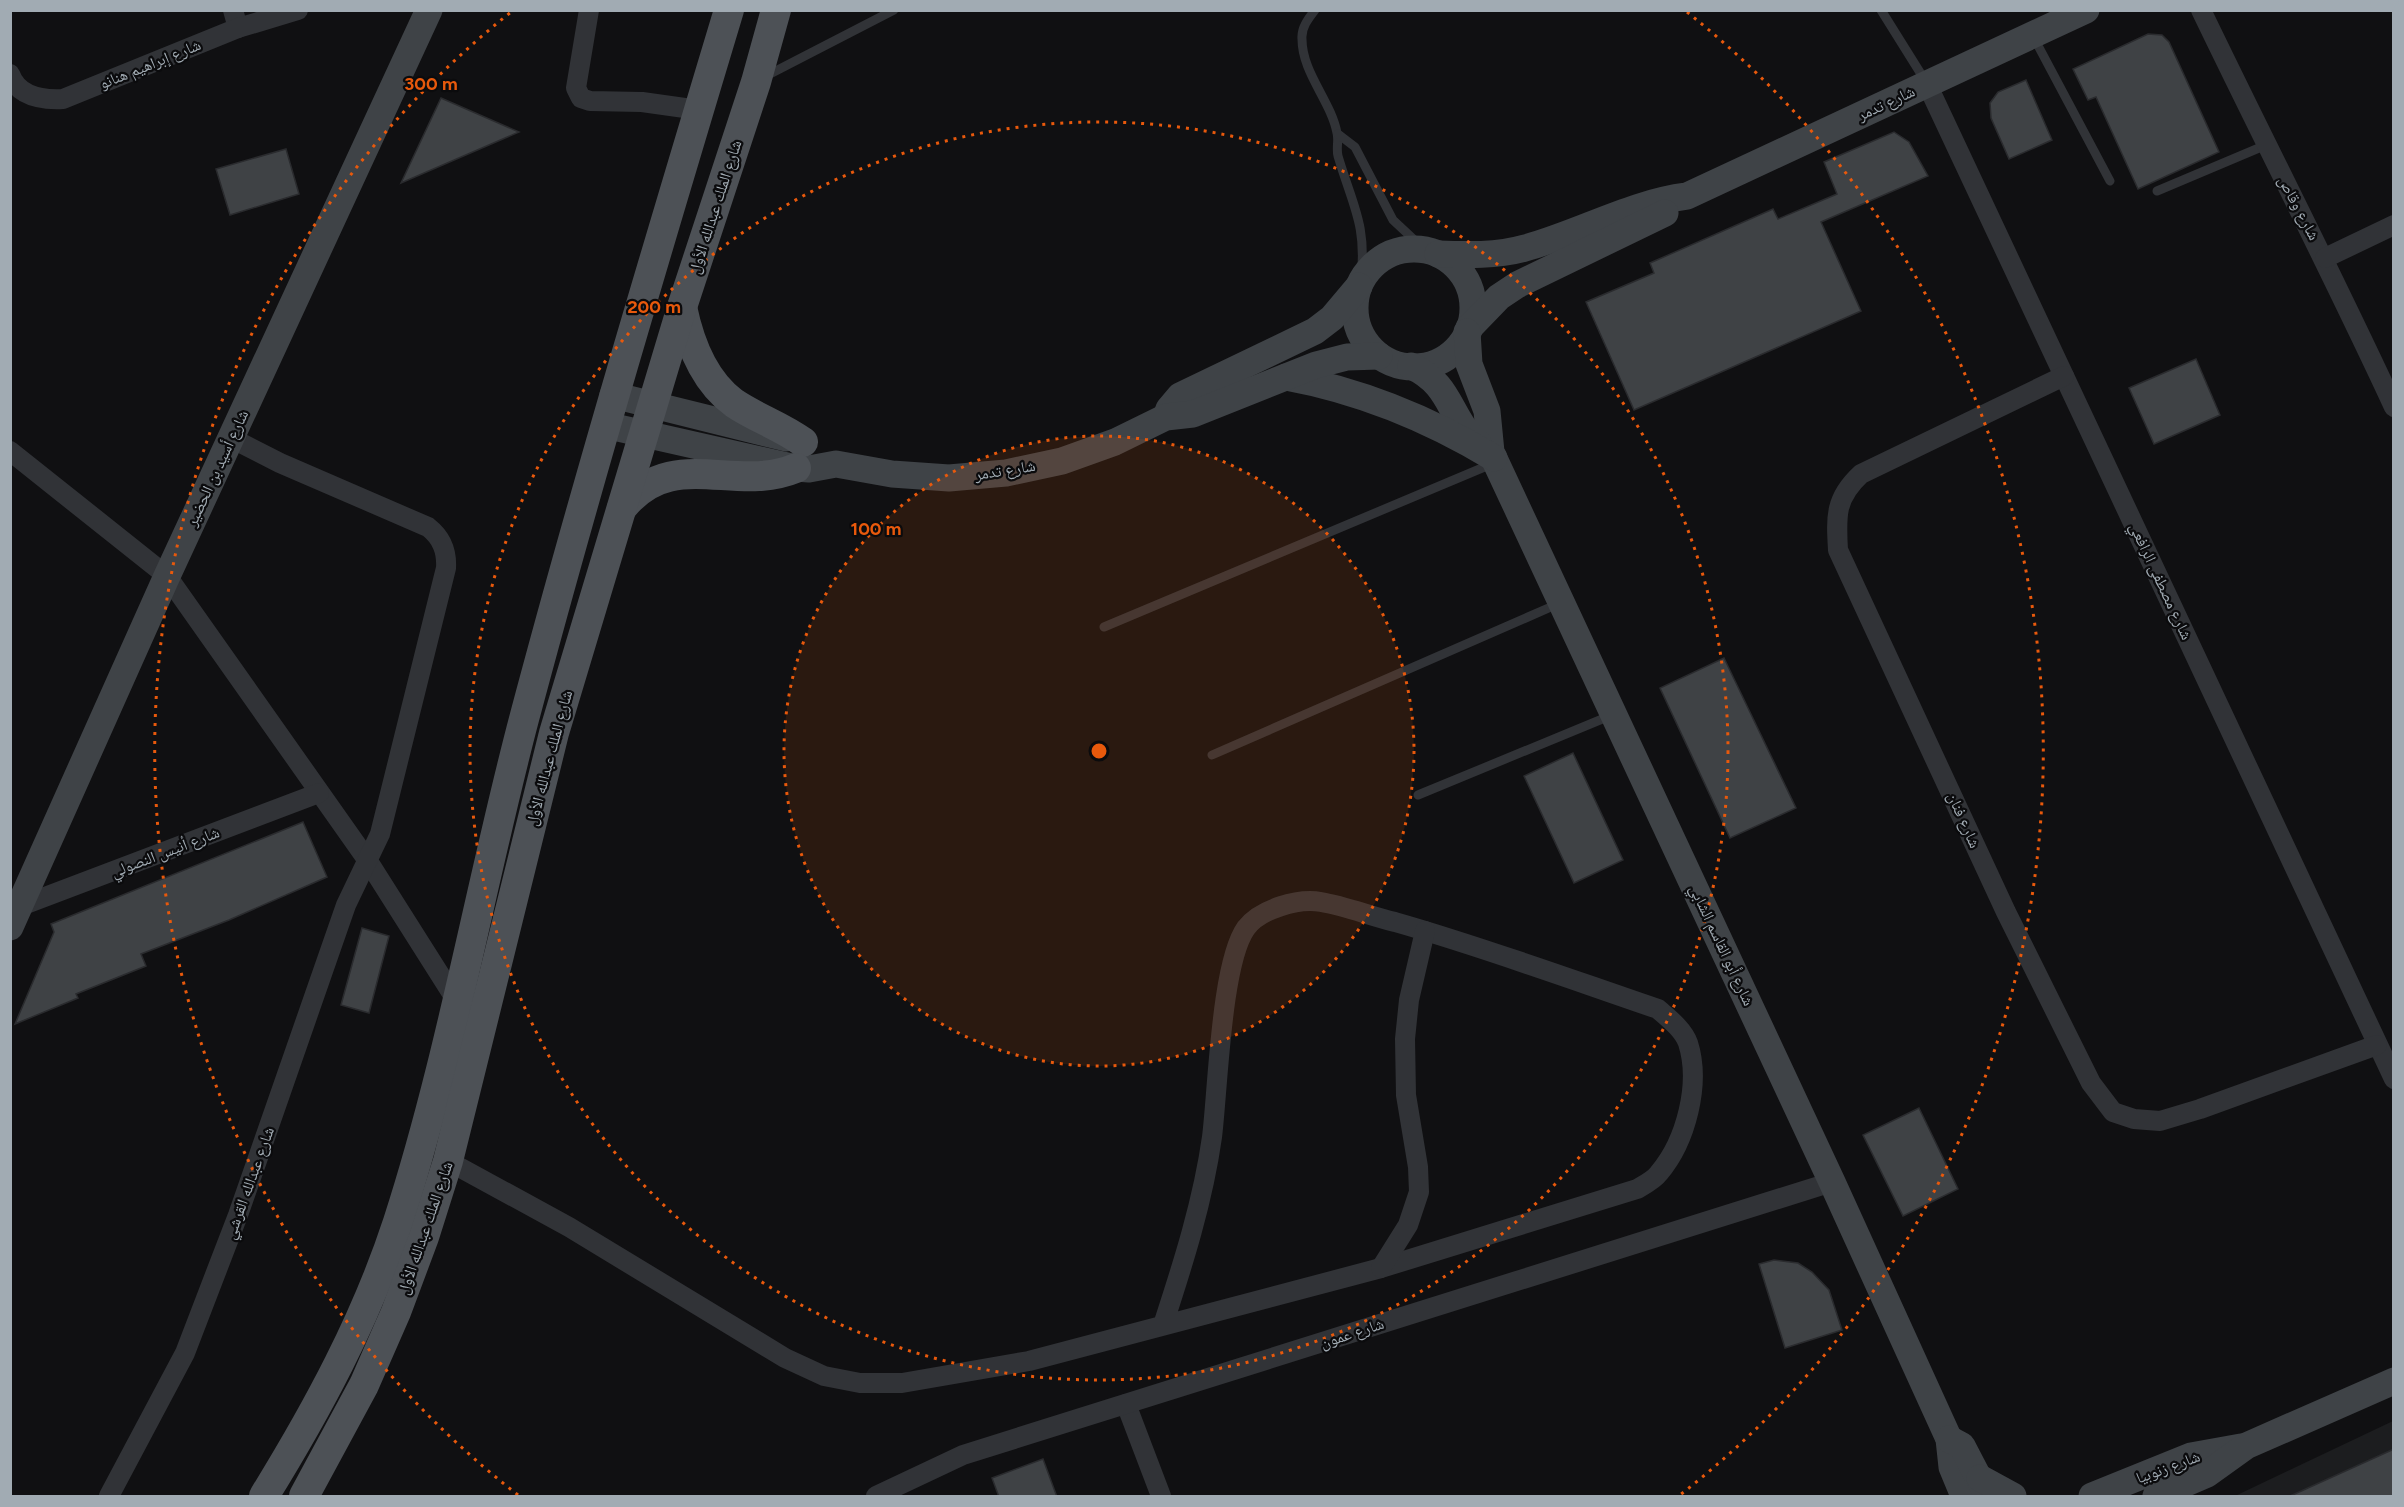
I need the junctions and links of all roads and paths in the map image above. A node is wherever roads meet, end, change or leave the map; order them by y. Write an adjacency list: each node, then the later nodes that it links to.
1 (298, 10): 11 (street, شارع إبراهيم هنانو)
2 (429, 10): 38 (street, شارع أسيد بن الحضير)
3 (589, 10): 16 (street)
4 (729, 10): 16 (main road, شارع الملك عبدالله الأول)
5 (776, 10): 14 (main road, شارع الملك عبدالله الأول)
6 (894, 10): 14 (lane)
7 (1315, 10): 17 (lane)
8 (1881, 10): 15 (lane)
9 (2086, 10): 12 (street, شارع تدمر)
10 (2201, 10): 18 (street, شارع وقاص)
11 (236, 19): 13 (street, شارع إبراهيم هنانو)
12 (2033, 36): 15 (street, شارع تدمر); 19 (lane)
13 (10, 74)
14 (756, 82): 26 (main road, شارع الملك عبدالله الأول)
15 (1927, 84): 21 (street, شارع تدمر); 31 (street, شارع مصطفى الرافعي)
16 (699, 110): 32 (main road, شارع الملك عبدالله الأول)
17 (1338, 134): 23 (lane); 25 (lane)
18 (2266, 145): 20 (lane); 24 (street, شارع وقاص)
19 (2110, 181)
20 (2157, 191)
21 (1687, 195): 23 (street, شارع تدمر); 27 (street, شارع تدمر)
22 (2394, 225): 24 (street)
23 (1431, 252): 25 (street); 27 (street)
24 (2325, 258): 34 (street, شارع وقاص)
25 (1360, 283): 28 (street); 35 (street, شارع تدمر)
26 (682, 307): 33 (main road, شارع الملك عبدالله الأول); 40 (main road)
27 (1468, 330): 29 (street); 41 (street, شارع أبو القاسم الشابي)
28 (1379, 356): 29 (street); 30 (street, شارع تدمر)
29 (1411, 366): 41 (street, شارع أبو القاسم الشابي)
30 (1286, 376): 35 (street, شارع تدمر); 41 (street)
31 (2064, 376): 54 (street, شارع مصطفى الرافعي); 54 (street, شارع فنان)
32 (613, 395): 33 (street, شارع تدمر); 36 (main road, شارع الملك عبدالله الأول)
33 (653, 405): 37 (main road, شارع الملك عبدالله الأول); 40 (street, شارع تدمر)
34 (2394, 407)
35 (1166, 417): 40 (street, شارع تدمر)
36 (605, 425): 37 (street, شارع تدمر); 53 (main road, شارع الملك عبدالله الأول)
37 (645, 434): 40 (street, شارع تدمر); 42 (main road, شارع الملك عبدالله الأول)
38 (231, 438): 43 (street, شارع أسيد بن الحضير); 50 (street, شارع عبدالله القرشي)
39 (10, 450): 43 (street)
40 (799, 455): 42 (main road)
41 (1494, 457): 44 (street, شارع أبو القاسم الشابي); 45 (lane)
42 (622, 508): 57 (main road, شارع الملك عبدالله الأول)
43 (167, 576): 48 (street); 51 (street, شارع أسيد بن الحضير)
44 (1562, 602): 46 (street, شارع أبو القاسم الشابي); 47 (lane)
45 (1104, 627)
46 (1614, 715): 49 (lane); 58 (street, شارع أبو القاسم الشابي)
47 (1212, 755)
48 (319, 793): 50 (street); 51 (street, شارع أنيس النصولي)
49 (1418, 795)
50 (368, 861): 53 (street); 65 (street, شارع عبدالله القرشي)
51 (13, 915)
52 (1425, 931): 59 (street); 59 (street); 60 (street)
53 (456, 1000): 56 (main road, شارع الملك عبدالله الأول)
54 (2377, 1045): 55 (street, شارع مصطفى الرافعي)
55 (2394, 1079)
56 (420, 1148): 57 (main road); 66 (main road, شارع الملك عبدالله الأول)
57 (448, 1161): 60 (street); 67 (main road, شارع الملك عبدالله الأول)
58 (1832, 1182): 62 (street, شارع عمون); 64 (street, شارع أبو القاسم الشابي)
59 (1382, 1268): 60 (street)
60 (1163, 1325)
61 (2394, 1381): 63 (street, شارع زنوبيا)
62 (1126, 1404): 68 (street, شارع عمون); 69 (street)
63 (2246, 1446): 71 (street, شارع زنوبيا); 72 (street, شارع زنوبيا)
64 (1977, 1491): 70 (street)
65 (109, 1497)
66 (264, 1497)
67 (304, 1497)
68 (876, 1497)
69 (1161, 1497)
70 (2013, 1497)
71 (2092, 1497)
72 (2156, 1497)

